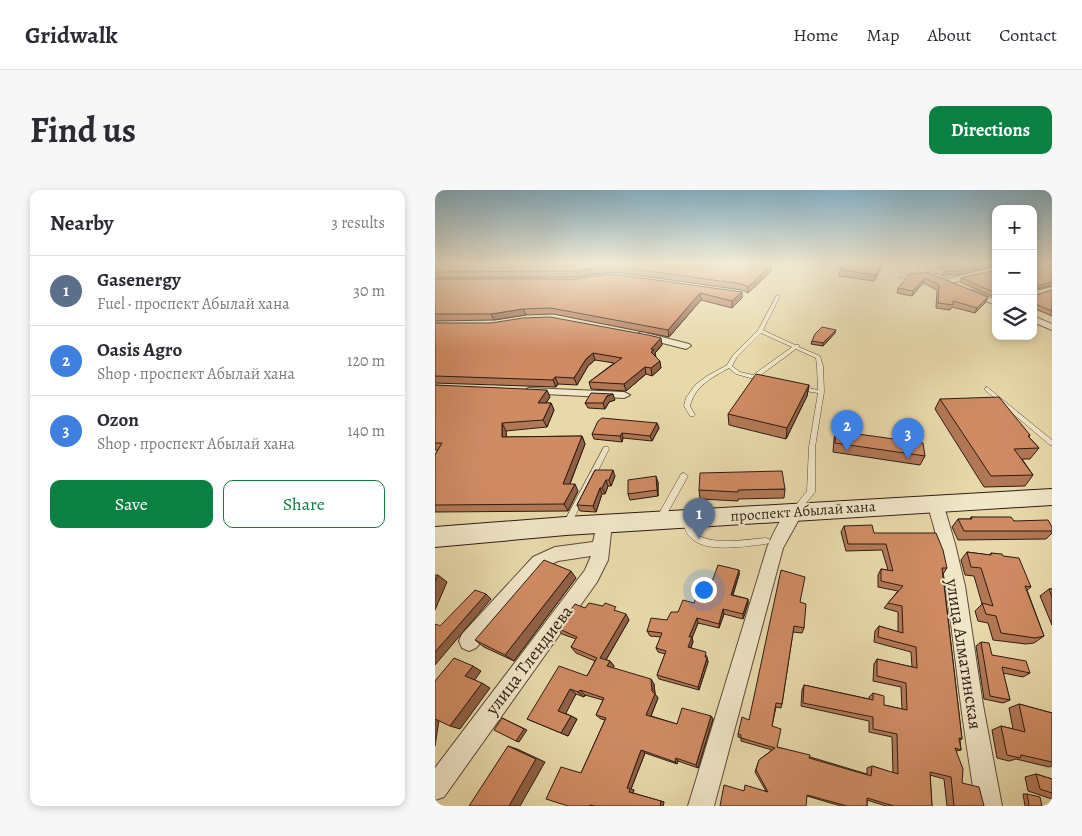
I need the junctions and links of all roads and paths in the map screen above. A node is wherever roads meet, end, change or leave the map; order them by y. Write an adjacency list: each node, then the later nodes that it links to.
1 (972, 293): 3 (street)
2 (778, 296): 6 (lane)
3 (992, 301)
4 (1037, 321): 5 (street)
5 (1052, 327)
6 (760, 331): 9 (lane); 10 (lane)
7 (633, 334): 8 (street)
8 (686, 346)
9 (797, 346): 11 (lane); 16 (lane)
10 (729, 366): 11 (lane); 18 (lane)
11 (754, 377): 12 (lane)
12 (763, 379)
13 (791, 386): 16 (lane)
14 (987, 389): 19 (lane)
15 (519, 390): 17 (street)
16 (821, 392): 24 (lane)
17 (624, 395)
18 (692, 415)
19 (1052, 443)
20 (605, 448): 28 (lane)
21 (684, 476): 26 (lane)
22 (1051, 498): 23 (main road, проспект Абылай хана)
23 (935, 503): 24 (main road, проспект Абылай хана); 35 (street, улица Алматинская)
24 (795, 512): 25 (main road, проспект Абылай хана); 34 (street)
25 (686, 519): 26 (main road, проспект Абылай хана); 30 (lane)
26 (659, 520): 27 (main road, проспект Абылай хана)
27 (604, 524): 28 (main road, проспект Абылай хана); 31 (street, улица Тлендиева)
28 (566, 526): 29 (main road, проспект Абылай хана)
29 (435, 537)
30 (766, 541)
31 (601, 548): 32 (street); 33 (street, улица Тлендиева)
32 (469, 641)
33 (435, 788)
34 (701, 806)
35 (989, 806)

